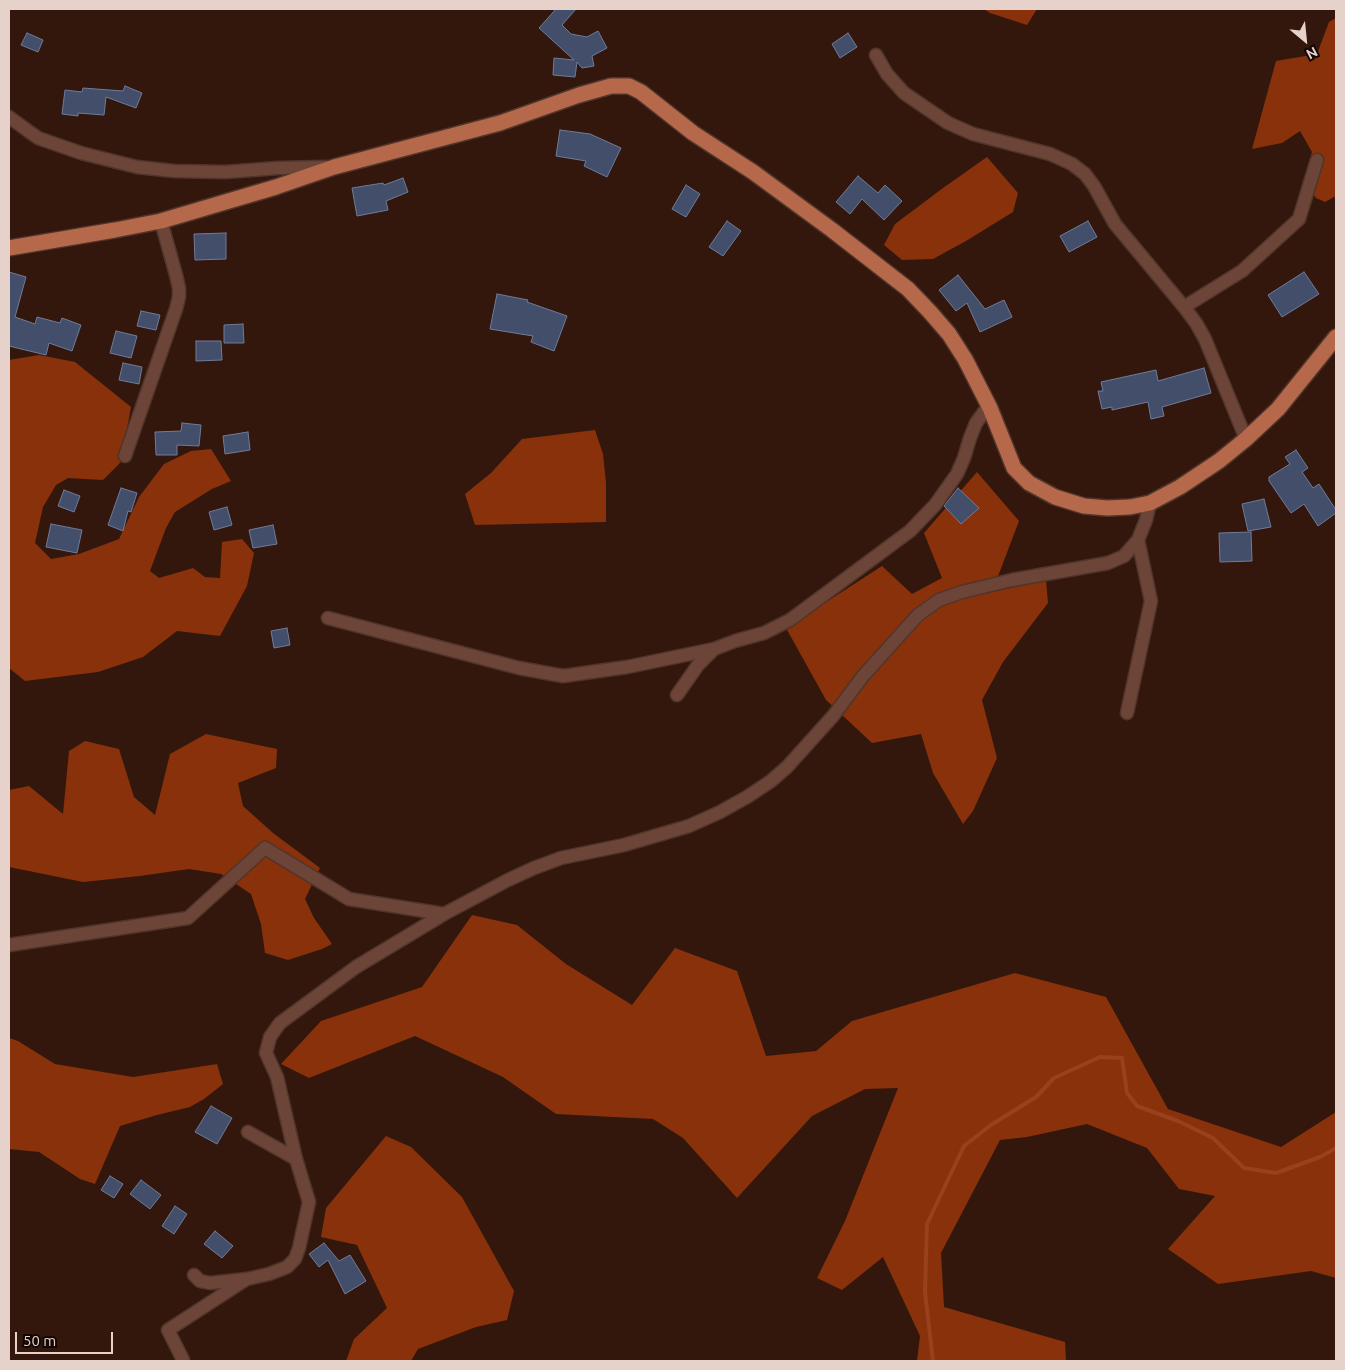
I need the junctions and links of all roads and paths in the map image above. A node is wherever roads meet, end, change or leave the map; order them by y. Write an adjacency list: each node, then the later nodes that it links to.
1 (876, 56): 7 (street)
2 (9, 117): 4 (street)
3 (1318, 160): 7 (street)
4 (334, 167): 5 (main road); 9 (main road)
5 (161, 221): 6 (main road); 11 (street)
6 (9, 248)
7 (1184, 306): 10 (street)
8 (1336, 338): 10 (main road)
9 (990, 408): 12 (main road); 15 (street)
10 (1246, 439): 12 (main road)
11 (125, 456)
12 (1150, 504): 13 (street)
13 (1138, 540): 17 (street); 18 (street)
14 (328, 618): 15 (street)
15 (714, 649): 16 (street)
16 (677, 696)
17 (1127, 713)
18 (444, 914): 19 (street); 21 (street)
19 (9, 945)
20 (248, 1132): 21 (street)
21 (296, 1159): 23 (street)
22 (194, 1275): 23 (street)
23 (247, 1279): 24 (street)
24 (182, 1360)

